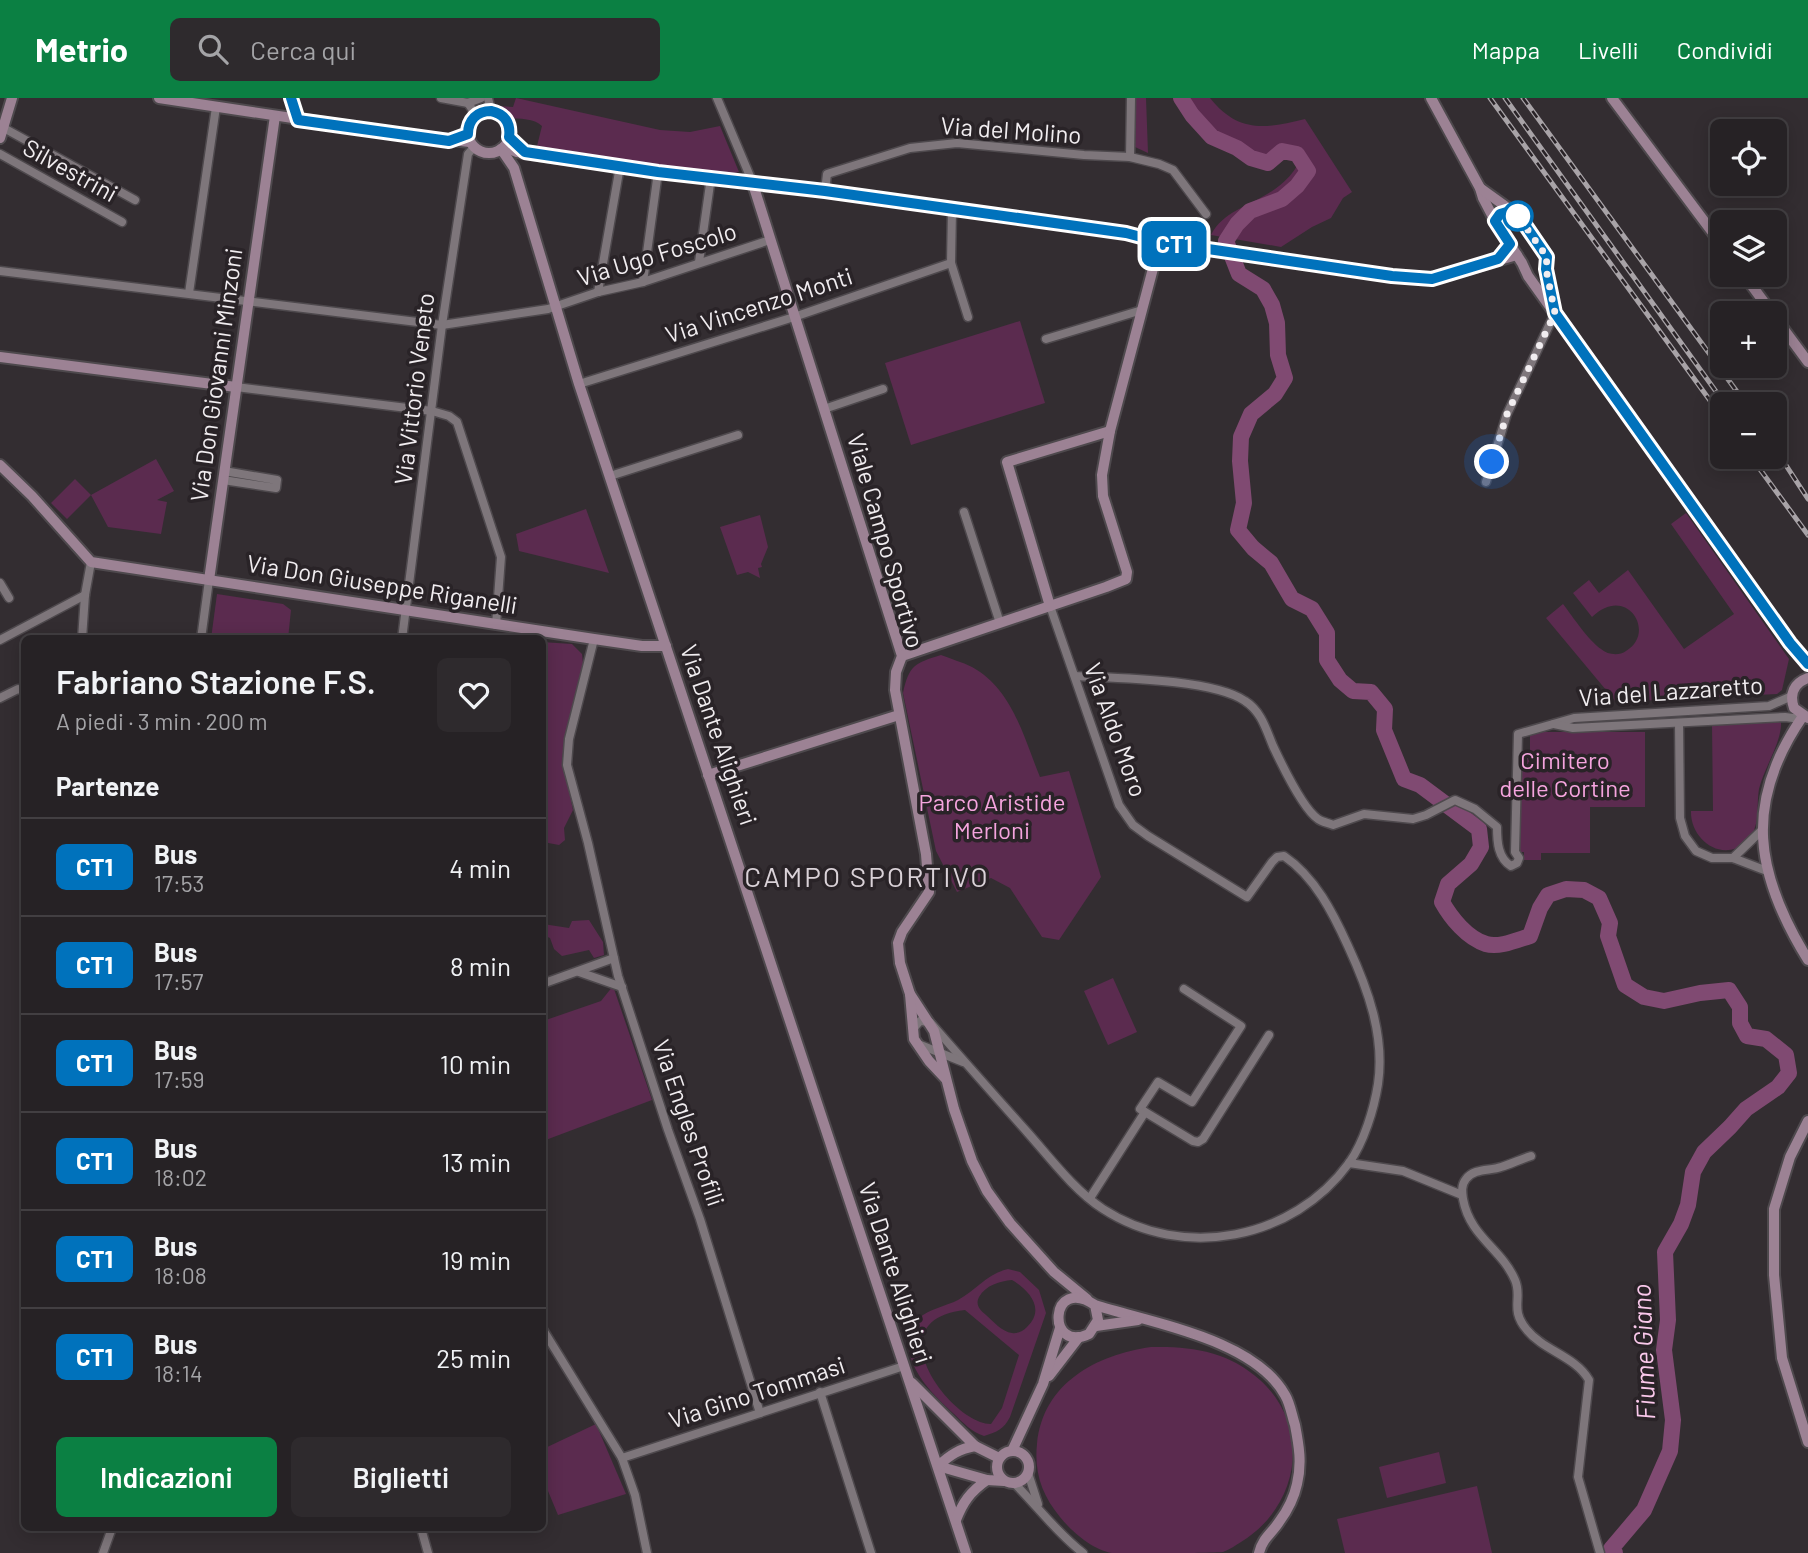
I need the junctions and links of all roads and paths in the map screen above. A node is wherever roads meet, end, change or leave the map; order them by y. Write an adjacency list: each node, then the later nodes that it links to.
1 (159, 98): 12 (street)
2 (291, 98): 16 (street)
3 (441, 98): 11 (street)
4 (481, 98): 11 (street)
5 (488, 98): 13 (street)
6 (717, 98): 28 (street)
7 (1131, 98): 23 (street)
8 (1431, 98): 29 (street)
9 (1612, 98): 37 (street)
10 (11, 99): 17 (street)
11 (468, 103): 14 (street)
12 (216, 107): 15 (street); 50 (street)
13 (491, 111): 14 (street); 20 (street)
14 (476, 115): 19 (street)
15 (275, 116): 16 (street); 51 (street, Via Don Giovanni Minzoni)
16 (298, 120): 19 (street)
17 (2, 126): 18 (street); 31 (street)
18 (0, 138)
19 (471, 141): 20 (street); 57 (street, Via Vittorio Veneto)
20 (502, 146): 21 (street); 25 (street, Via Dante Alighieri)
21 (525, 152): 24 (street); 25 (street)
22 (0, 154): 36 (street, Silvestrini)
23 (1130, 156): 30 (street, Via del Molino); 34 (street, Via del Molino)
24 (620, 166): 26 (street); 49 (street)
25 (514, 168): 52 (street, Via Dante Alighieri)
26 (658, 172): 27 (street); 48 (street)
27 (711, 177): 28 (street); 43 (street)
28 (752, 181): 30 (street); 38 (street, Viale Campo Sportivo)
29 (1480, 188): 33 (street); 35 (street)
30 (825, 191): 32 (street)
31 (135, 200)
32 (952, 210): 39 (street); 44 (street)
33 (1510, 211): 35 (street); 46 (street)
34 (1206, 214)
35 (1495, 221): 40 (street)
36 (122, 222)
37 (1710, 229)
38 (770, 240): 43 (street, Via Ugo Foscolo); 55 (street, Viale Campo Sportivo)
39 (1166, 242): 42 (street); 53 (street)
40 (1510, 244): 41 (street); 42 (street)
41 (1517, 255): 42 (street); 45 (street)
42 (1498, 259)
43 (699, 262): 48 (street, Via Ugo Foscolo)
44 (951, 263): 55 (street, Via Vincenzo Monti); 56 (street)
45 (1526, 269): 46 (street); 54 (street)
46 (1546, 269): 54 (street)
47 (0, 271): 50 (street, Via Ugo Foscolo)
48 (643, 282): 49 (street, Via Ugo Foscolo)
49 (598, 292): 52 (street, Via Ugo Foscolo)
50 (189, 293): 51 (street, Via Ugo Foscolo)
51 (248, 300): 57 (street, Via Ugo Foscolo); 63 (street, Via Don Giovanni Minzoni)
52 (555, 307): 57 (street, Via Ugo Foscolo); 62 (street, Via Dante Alighieri)
53 (1142, 310): 59 (street); 67 (street)
54 (1555, 313): 72 (street); 88 (street)
55 (794, 317): 62 (street, Via Vincenzo Monti); 65 (street, Viale Campo Sportivo)
56 (968, 317)
57 (442, 324): 66 (street, Via Vittorio Veneto)
58 (1787, 334): 61 (street)
59 (1046, 339)
60 (0, 357): 63 (street)
61 (1808, 362)
62 (579, 384): 71 (street, Via Dante Alighieri)
63 (236, 387): 66 (street); 70 (street, Via Don Giovanni Minzoni)
64 (883, 389): 65 (street)
65 (824, 409): 90 (street, Viale Campo Sportivo)
66 (432, 411): 80 (street, Via Vittorio Veneto); 82 (street)
67 (1110, 431): 79 (street); 79 (street)
68 (738, 435): 71 (street)
69 (0, 465): 74 (street)
70 (224, 476): 70 (street); 75 (street, Via Don Giovanni Minzoni)
71 (610, 476): 89 (street, Via Dante Alighieri)
72 (1486, 482)
73 (964, 512): 81 (street)
74 (91, 562): 75 (street, Via Don Giuseppe Riganelli); 77 (street)
75 (209, 580): 80 (street, Via Don Giuseppe Riganelli); 84 (street, Via Don Giovanni Minzoni)
76 (0, 583): 78 (street)
77 (85, 595): 83 (street); 87 (street)
78 (9, 598)
79 (1050, 607): 81 (street); 92 (street, Via Aldo Moro)
80 (406, 611): 82 (street, Via Don Giuseppe Riganelli); 85 (street, Via Vittorio Veneto)
81 (1000, 623): 90 (street)
82 (496, 625): 86 (street, Via Don Giuseppe Riganelli)
83 (82, 635)
84 (202, 635)
85 (403, 635)
86 (594, 639): 89 (street, Via Don Giuseppe Riganelli); 105 (street, Via Engles Profili)
87 (0, 640)
88 (1790, 643): 91 (street); 93 (street)
89 (666, 646): 101 (street, Via Dante Alighieri)
90 (902, 656): 97 (street, Viale Campo Sportivo)
91 (1808, 664)
92 (1075, 676): 99 (street, Via del Lazzaretto); 122 (street, Via Aldo Moro)
93 (1804, 679): 95 (street)
94 (21, 690): 96 (street)
95 (1792, 696): 98 (street); 99 (street, Via del Lazzaretto)
96 (0, 698)
97 (899, 715): 101 (street); 111 (street, Viale Campo Sportivo)
98 (1804, 718): 100 (street, Via del Lazzaretto); 102 (street)
99 (1551, 723): 100 (street, Via del Lazzaretto)
100 (1679, 723): 103 (street, Via del Lazzaretto)
101 (708, 775): 133 (street, Via Dante Alighieri)
102 (1762, 830): 103 (street); 104 (street)
103 (1733, 858): 104 (street, Via del Lazzaretto)
104 (1767, 871): 106 (street)
105 (614, 958): 107 (street); 109 (street, Via Engles Profili)
106 (1808, 960)
107 (578, 971): 108 (street); 109 (street)
108 (546, 983)
109 (622, 988): 137 (street, Via Engles Profili)
110 (1184, 989): 119 (street)
111 (910, 994): 112 (street, Viale Campo Sportivo); 113 (street, Viale Campo Sportivo)
112 (930, 1022): 113 (street); 116 (street, Viale Campo Sportivo); 117 (street, Via Aldo Moro)
113 (913, 1031): 115 (street, Viale Campo Sportivo)
114 (1269, 1035): 119 (street)
115 (918, 1044): 116 (street); 118 (street, Viale Campo Sportivo)
116 (940, 1053): 117 (street, Via Aldo Moro); 118 (street, Viale Campo Sportivo)
117 (966, 1063): 124 (street, Via Aldo Moro)
118 (945, 1078): 125 (street, Viale Campo Sportivo)
119 (1145, 1112): 124 (street)
120 (1808, 1121): 139 (street)
121 (1531, 1156): 123 (street)
122 (1349, 1163): 123 (street); 124 (street, Via Aldo Moro)
123 (1462, 1195): 160 (street)
124 (1090, 1198)
125 (1054, 1272): 126 (street, Viale Campo Sportivo); 127 (street, Viale Campo Sportivo)
126 (1066, 1301): 127 (street); 130 (street)
127 (1091, 1302): 128 (street); 129 (street)
128 (1142, 1319): 129 (street); 159 (street)
129 (1096, 1326): 132 (street)
130 (1060, 1328): 132 (street); 135 (street)
131 (546, 1334): 143 (street)
132 (1079, 1338): 135 (street)
133 (904, 1366): 134 (street, Via Dante Alighieri); 136 (street, Via Gino Tommasi)
134 (909, 1381): 140 (street); 145 (street, Via Dante Alighieri)
135 (1042, 1384): 138 (street)
136 (820, 1392): 137 (street, Via Gino Tommasi); 156 (street)
137 (761, 1413): 143 (street, Via Gino Tommasi)
138 (1025, 1422): 141 (street); 142 (street)
139 (1808, 1442)
140 (975, 1446): 144 (street); 145 (street)
141 (1012, 1451): 142 (street); 144 (street)
142 (1025, 1456): 146 (street)
143 (622, 1458): 155 (street)
144 (999, 1458): 148 (street)
145 (938, 1466): 147 (street); 150 (street, Via Dante Alighieri)
146 (1028, 1473): 148 (street); 149 (street)
147 (987, 1480): 148 (street); 150 (street)
148 (1009, 1482): 149 (street)
149 (1038, 1507): 158 (street)
150 (956, 1520): 157 (street, Via Dante Alighieri)
151 (111, 1531): 153 (street)
152 (422, 1531): 154 (street)
153 (103, 1553)
154 (428, 1553)
155 (647, 1553)
156 (871, 1553)
157 (967, 1553)
158 (1083, 1553)
159 (1259, 1553)
160 (1600, 1553)

